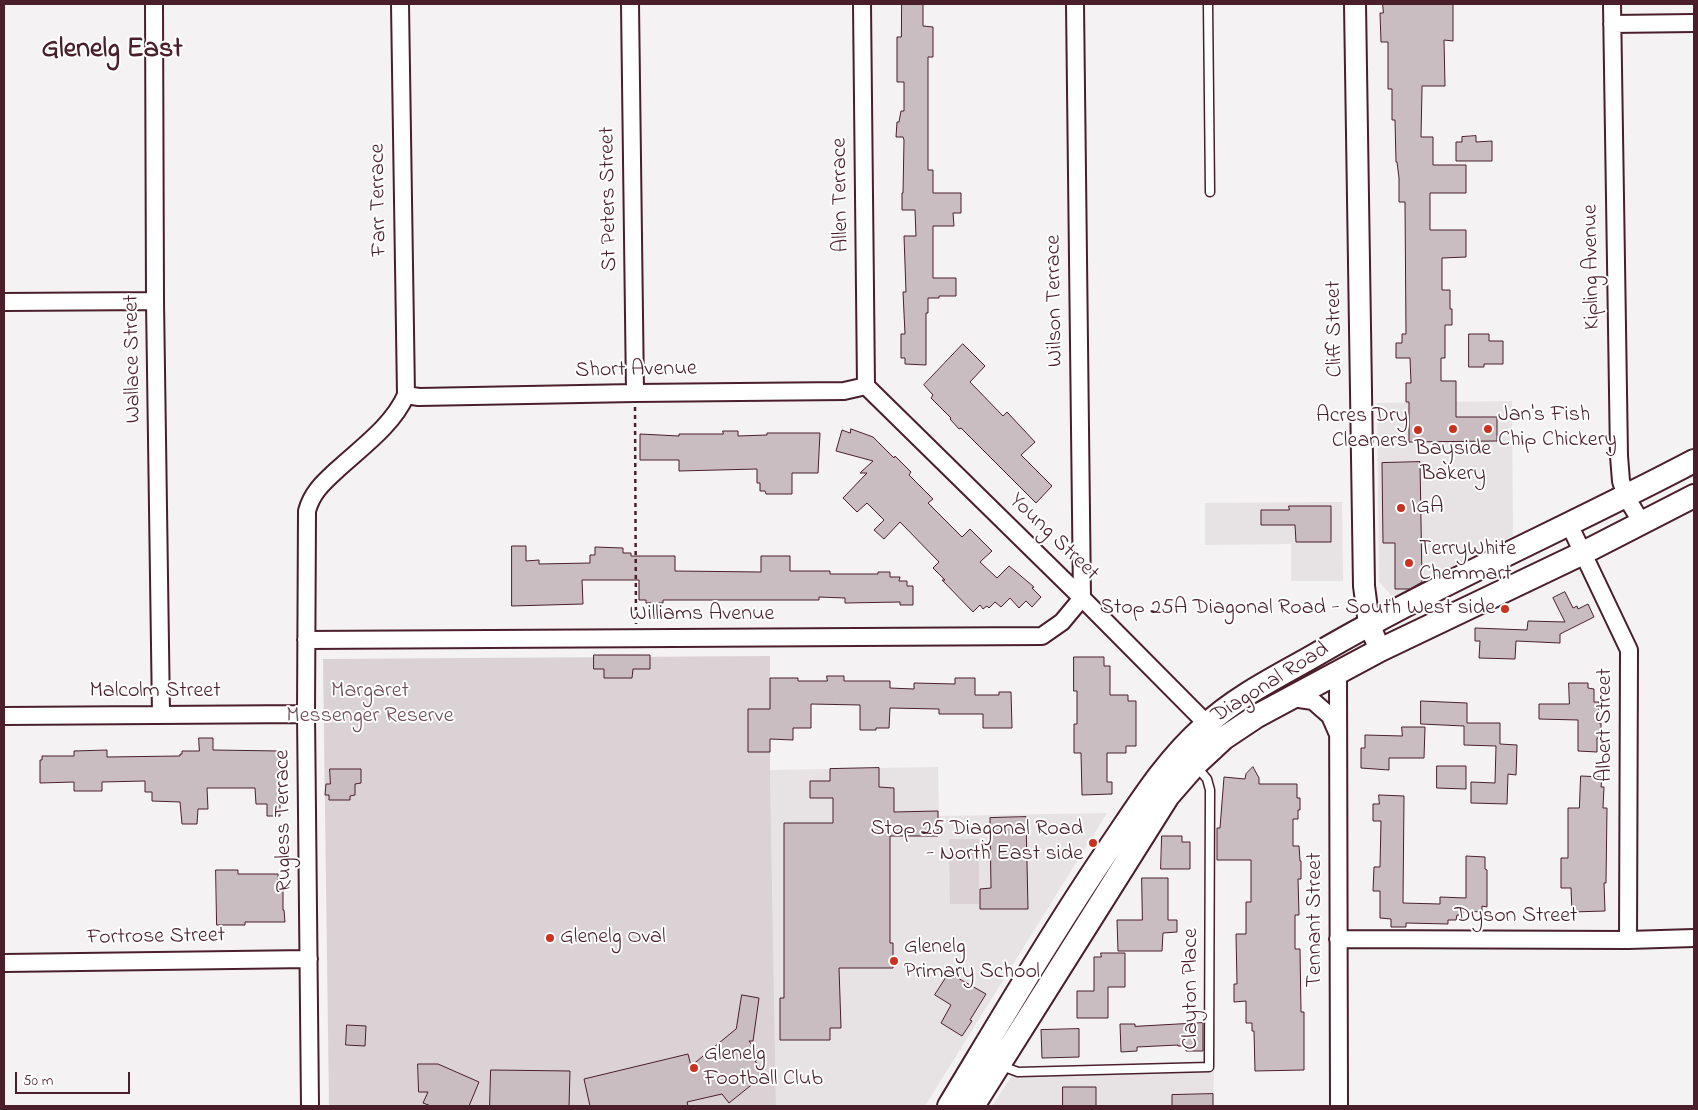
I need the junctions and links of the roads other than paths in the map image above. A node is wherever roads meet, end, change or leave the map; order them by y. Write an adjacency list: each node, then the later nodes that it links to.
1 (154, 4): 12 (street, Wallace Street)
2 (400, 4): 16 (street, Farr Terrace)
3 (630, 4): 15 (street, St Peters Street)
4 (862, 4): 14 (street, Allen Terrace)
5 (1075, 4): 24 (street, Wilson Terrace)
6 (1208, 4): 11 (lane)
7 (1355, 4): 23 (street, Cliff Street)
8 (1612, 4): 10 (street, Kipling Avenue)
9 (1694, 23): 10 (street)
10 (1612, 24): 19 (street, Kipling Avenue)
11 (1210, 192)
12 (155, 301): 13 (street); 31 (street, Wallace Street)
13 (4, 302)
14 (866, 386): 15 (street, Short Avenue); 24 (street, Young Street)
15 (635, 393): 16 (street, Short Avenue)
16 (406, 395): 27 (street, Rugless Terrace)
17 (1694, 461): 19 (main road, Diagonal Road)
18 (1694, 496): 20 (main road, Diagonal Road)
19 (1626, 497): 20 (street, Kipling Avenue); 21 (main road, Diagonal Road)
20 (1642, 523): 22 (main road, Diagonal Road)
21 (1569, 524): 22 (street, Albert Street); 25 (main road, Diagonal Road)
22 (1583, 553): 28 (main road, Diagonal Road); 39 (street, Albert Street)
23 (1364, 577): 25 (street); 26 (street, Cliff Street)
24 (1082, 598): 27 (street, Williams Avenue); 34 (street, Young Street)
25 (1398, 609): 26 (main road, Diagonal Road)
26 (1369, 624): 28 (street, Cliff Street); 34 (main road, Diagonal Road)
27 (306, 640): 32 (street, Rugless Terrace)
28 (1380, 650): 29 (main road, Diagonal Road)
29 (1338, 673): 30 (main road, Diagonal Road); 35 (street, Tennant Street)
30 (1292, 698): 35 (street, Tennant Street); 36 (main road, Diagonal Road)
31 (161, 714): 32 (street, Malcolm Street); 33 (street, Malcolm Street)
32 (306, 714): 40 (street, Rugless Terrace)
33 (4, 716)
34 (1207, 724): 44 (main road, Diagonal Road)
35 (1338, 734): 38 (street, Tennant Street)
36 (1195, 765): 42 (main road, Diagonal Road); 42 (lane, Clayton Place)
37 (1694, 938): 39 (street, Dyson Street)
38 (1338, 939): 39 (street, Dyson Street); 46 (street, Tennant Street)
39 (1628, 940)
40 (309, 959): 41 (street, Fortrose Street); 43 (street, Rugless Terrace)
41 (4, 963)
42 (999, 1065): 45 (main road, Diagonal Road)
43 (310, 1106)
44 (949, 1106)
45 (973, 1106)
46 (1339, 1106)

